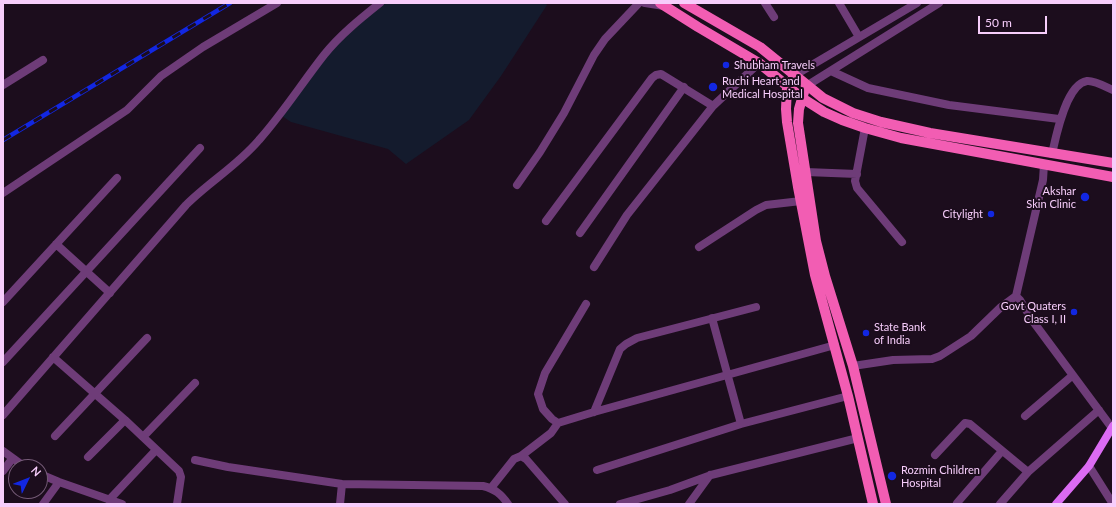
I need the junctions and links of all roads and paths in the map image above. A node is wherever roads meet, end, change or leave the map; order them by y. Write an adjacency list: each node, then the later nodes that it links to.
1 (277, 3): 35 (street)
2 (380, 3): 44 (street)
3 (639, 3): 34 (street)
4 (645, 3): 10 (street)
5 (684, 3): 16 (main road)
6 (765, 3): 11 (street)
7 (839, 3): 12 (street)
8 (917, 3): 12 (street)
9 (939, 3): 15 (street)
10 (662, 5): 14 (main road)
11 (774, 17)
12 (859, 37): 16 (street)
13 (43, 60): 17 (street)
14 (759, 63): 20 (main road); 23 (street)
15 (831, 71): 18 (street); 24 (street)
16 (795, 75): 18 (main road); 20 (main road)
17 (3, 85)
18 (808, 85): 22 (main road); 27 (main road)
19 (684, 87): 23 (street); 37 (street); 38 (street)
20 (787, 87): 22 (main road); 36 (main road)
21 (1113, 90): 24 (street)
22 (802, 98): 25 (main road); 30 (main road)
23 (713, 106): 42 (street)
24 (1060, 119): 27 (street)
25 (866, 128): 29 (main road); 31 (street)
26 (200, 148): 43 (street)
27 (1052, 154): 28 (main road)
28 (1113, 163)
29 (1044, 164): 32 (main road); 45 (street)
30 (806, 172): 31 (street); 54 (main road)
31 (857, 174): 39 (street)
32 (1113, 177)
33 (117, 178): 40 (street)
34 (517, 185)
35 (3, 193)
36 (801, 201): 41 (street); 51 (main road)
37 (546, 221)
38 (580, 233)
39 (902, 242)
40 (56, 244): 43 (street); 46 (street)
41 (699, 247)
42 (594, 267)
43 (86, 272): 44 (street); 53 (street)
44 (110, 293): 52 (street)
45 (1016, 296): 54 (street); 56 (street)
46 (3, 302)
47 (586, 304): 65 (street)
48 (756, 307): 49 (street)
49 (712, 318): 55 (street); 61 (street)
50 (147, 338): 58 (street)
51 (836, 344): 55 (street); 59 (main road)
52 (53, 357): 58 (street); 62 (street)
53 (3, 362)
54 (853, 366): 97 (main road)
55 (728, 374): 61 (street); 66 (street)
56 (1073, 375): 60 (street); 63 (street)
57 (195, 383): 69 (street)
58 (95, 393): 64 (street); 68 (street)
59 (848, 396): 66 (street); 70 (main road)
60 (1098, 410): 67 (street); 81 (street)
61 (594, 412): 65 (street)
62 (3, 415)
63 (1025, 416)
64 (125, 420): 69 (street); 76 (street)
65 (558, 424): 75 (street)
66 (741, 424): 80 (street)
67 (1113, 427): 79 (main road)
68 (55, 436)
69 (143, 438): 71 (street)
70 (858, 438): 82 (street); 96 (main road)
71 (156, 450): 87 (street); 90 (street)
72 (3, 451): 77 (street)
73 (1002, 451): 74 (street); 81 (street); 88 (street)
74 (935, 455)
75 (520, 456): 86 (street); 93 (street)
76 (88, 457)
77 (12, 459)
78 (195, 460): 85 (street)
79 (1089, 466): 99 (main road); 100 (street)
80 (597, 470)
81 (1028, 472): 98 (street)
82 (711, 475): 94 (street); 95 (street)
83 (48, 477): 84 (street)
84 (59, 482): 87 (street); 89 (street)
85 (342, 484): 86 (street); 91 (street)
86 (492, 488): 92 (street)
87 (116, 503)
88 (957, 503)
89 (42, 504)
90 (177, 504)
91 (340, 504)
92 (508, 504)
93 (565, 504)
94 (620, 504)
95 (689, 504)
96 (873, 504)
97 (886, 504)
98 (1000, 504)
99 (1056, 504)
100 (1113, 504)

